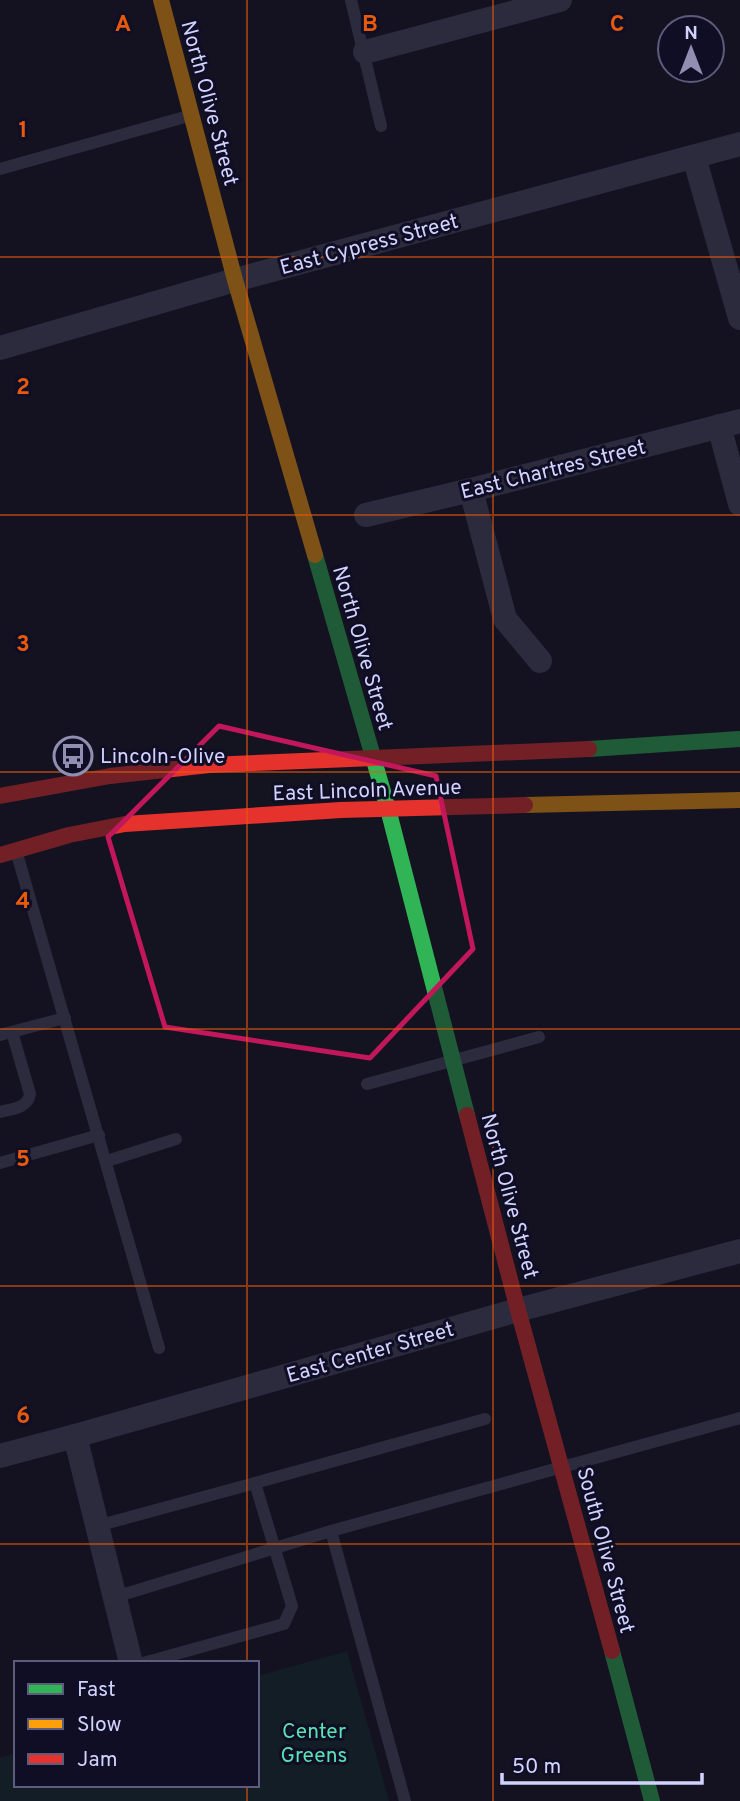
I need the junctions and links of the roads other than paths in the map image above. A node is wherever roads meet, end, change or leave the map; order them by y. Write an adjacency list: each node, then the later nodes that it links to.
1 (161, 0): 5 (street, North Olive Street)
2 (351, 0): 4 (lane)
3 (560, 0): 4 (street)
4 (365, 52): 6 (lane)
5 (191, 116): 9 (lane); 10 (street, North Olive Street)
6 (381, 126)
7 (740, 144): 8 (street, East Cypress Street)
8 (694, 157): 10 (street, East Cypress Street); 11 (street)
9 (0, 169)
10 (235, 281): 12 (street, East Cypress Street); 19 (street, North Olive Street)
11 (740, 318)
12 (0, 348)
13 (729, 424): 14 (street, East Chartres Street); 15 (street)
14 (471, 490): 16 (street, East Chartres Street); 17 (street)
15 (740, 504)
16 (366, 514)
17 (540, 662)
18 (740, 739): 19 (street, East Lincoln Avenue)
19 (373, 759): 20 (street, East Lincoln Avenue); 22 (street, North Olive Street)
20 (0, 796)
21 (740, 800): 22 (street, East Lincoln Avenue)
22 (388, 809): 23 (street, East Lincoln Avenue); 27 (street, North Olive Street)
23 (8, 853): 24 (lane)
24 (65, 1018): 25 (lane); 30 (lane)
25 (6, 1033): 29 (lane)
26 (539, 1037): 27 (lane)
27 (453, 1061): 28 (lane); 35 (street, North Olive Street)
28 (367, 1084)
29 (0, 1112)
30 (99, 1135): 32 (lane); 33 (lane)
31 (176, 1139): 32 (lane)
32 (107, 1161): 36 (lane)
33 (0, 1163)
34 (740, 1251): 35 (street, East Center Street)
35 (518, 1310): 39 (street, East Center Street); 41 (street, South Olive Street)
36 (159, 1348)
37 (740, 1418): 41 (lane)
38 (485, 1419): 42 (lane)
39 (75, 1436): 40 (street, East Center Street); 43 (street)
40 (0, 1455)
41 (563, 1469): 44 (lane); 50 (street, South Olive Street)
42 (255, 1483): 43 (lane); 45 (lane)
43 (97, 1526): 46 (street)
44 (331, 1531): 45 (lane); 49 (lane)
45 (275, 1549): 46 (lane); 48 (lane)
46 (115, 1597): 47 (street)
47 (131, 1661)
48 (150, 1661)
49 (405, 1801)
50 (652, 1801)

